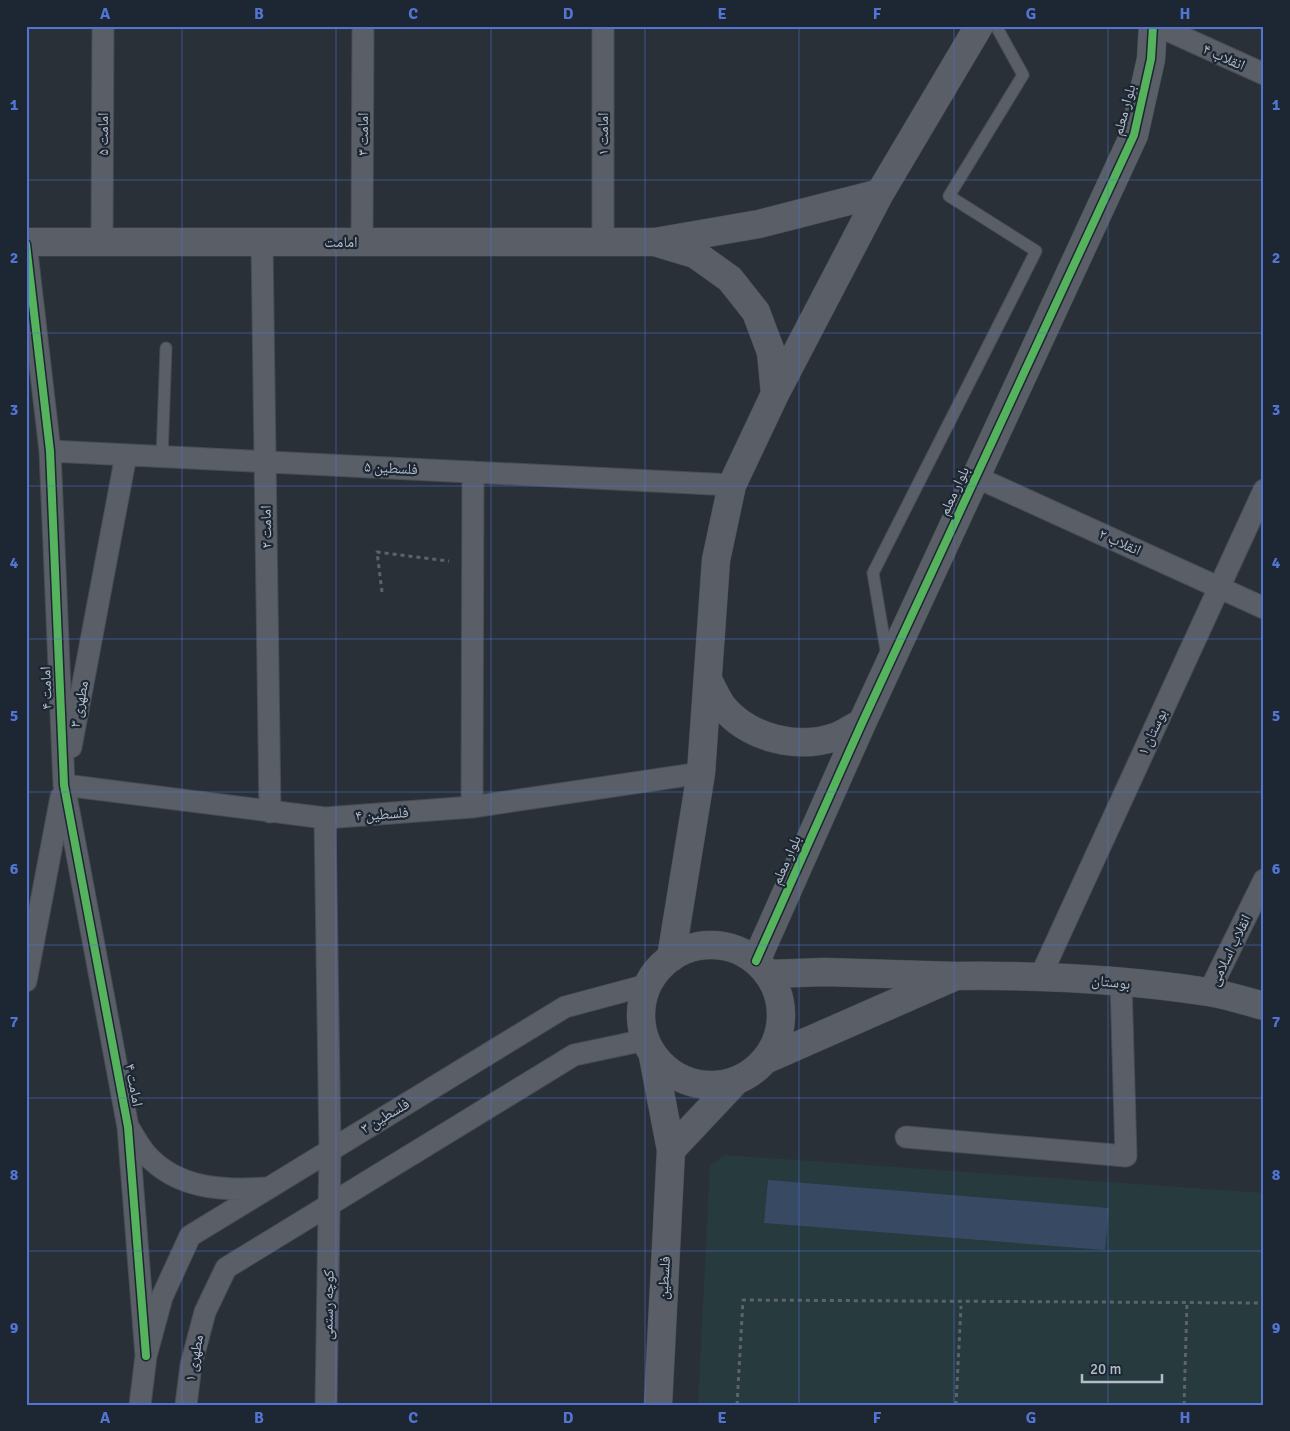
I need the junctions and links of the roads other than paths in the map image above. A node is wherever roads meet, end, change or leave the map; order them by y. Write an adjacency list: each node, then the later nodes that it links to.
1 (103, 26): 11 (street, امامت ۵)
2 (363, 26): 13 (street, امامت ۳)
3 (603, 26): 14 (street, امامت ۱)
4 (979, 26): 9 (street)
5 (996, 26): 28 (lane)
6 (1154, 26): 23 (street, بلوار معلم)
7 (1158, 26): 8 (street, انقلاب ۴)
8 (1264, 74)
9 (880, 193): 15 (street); 17 (street)
10 (26, 242): 11 (street, امامت); 18 (street, امامت ۴)
11 (102, 242): 12 (street, امامت)
12 (262, 242): 13 (street, امامت); 21 (street, امامت ۲)
13 (362, 242): 14 (street, امامت)
14 (603, 242): 15 (street, امامت)
15 (655, 242): 17 (street)
16 (166, 348): 20 (lane)
17 (775, 394): 24 (street)
18 (50, 451): 19 (street, فلسطین ۵); 32 (street, امامت ۴)
19 (126, 455): 20 (street, فلسطین ۵); 32 (street, مطهری ۳)
20 (162, 457): 21 (street, فلسطین ۵)
21 (265, 462): 22 (street, فلسطین ۵); 34 (street, امامت ۲)
22 (472, 472): 24 (street, فلسطین ۵); 33 (street)
23 (976, 477): 26 (street, انقلاب ۲); 28 (street, بلوار معلم)
24 (732, 485): 29 (street)
25 (1264, 490): 26 (street, بوستان ۱)
26 (1219, 587): 27 (street, انقلاب ۲); 40 (street, بوستان ۱)
27 (1264, 608)
28 (889, 665): 30 (street, بلوار معلم)
29 (708, 680): 30 (street); 31 (street)
30 (862, 723): 39 (street, بلوار معلم)
31 (701, 773): 33 (street, فلسطین ۴); 38 (street)
32 (64, 785): 34 (street, فلسطین ۴); 37 (street, مطهری ۳); 50 (street, امامت ۴)
33 (472, 807): 35 (street, فلسطین ۴)
34 (270, 812): 35 (street, فلسطین ۴)
35 (325, 818): 52 (street, کوچه رستمی)
36 (1264, 880): 45 (street, انقلاب اسلامی)
37 (34, 898): 42 (street, مطهری ۳)
38 (671, 958): 39 (street); 44 (street)
39 (762, 968): 41 (street, بوستان); 48 (street)
40 (1041, 975): 41 (street, بوستان); 43 (street, بوستان)
41 (956, 976): 48 (street)
42 (26, 982)
43 (1121, 983): 45 (street, بوستان); 51 (street)
44 (647, 985): 47 (street); 52 (street, فلسطین ۳)
45 (1209, 992): 46 (street, بوستان)
46 (1264, 1006)
47 (649, 1048): 49 (street); 53 (street); 55 (street)
48 (765, 1060): 49 (street)
49 (735, 1082): 53 (street)
50 (128, 1127): 54 (street); 56 (street, امامت ۴)
51 (906, 1137)
52 (330, 1149): 54 (street, فلسطین ۳); 55 (street, کوچه رستمی)
53 (671, 1150): 60 (street, فلسطین)
54 (269, 1188): 56 (street, فلسطین ۳)
55 (330, 1205): 58 (street, مطهری ۱); 59 (street, کوچه رستمی)
56 (146, 1356): 57 (street)
57 (140, 1405)
58 (186, 1405)
59 (326, 1405)
60 (658, 1405)

